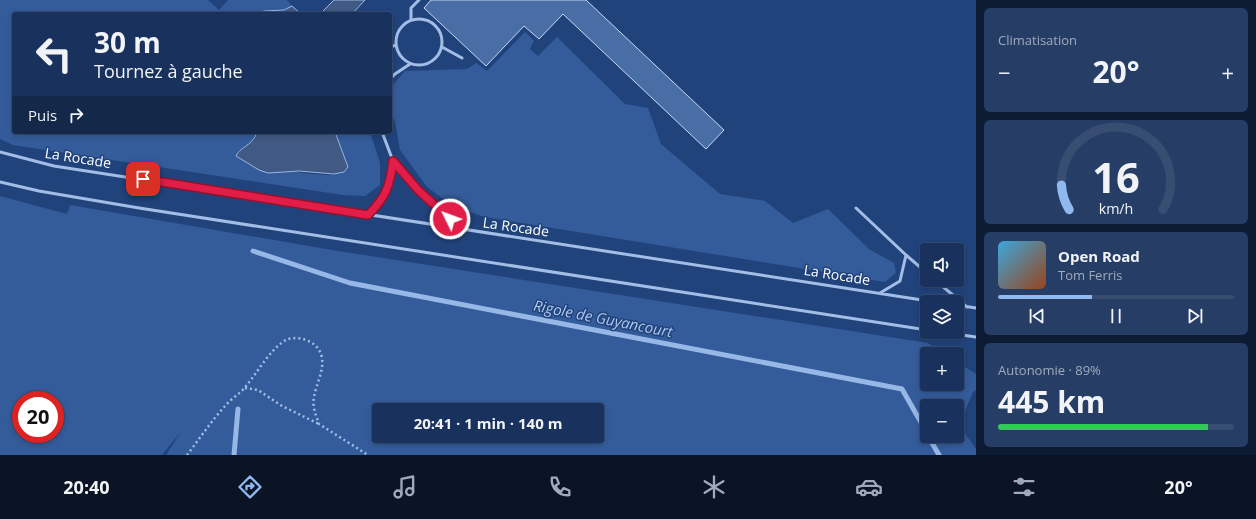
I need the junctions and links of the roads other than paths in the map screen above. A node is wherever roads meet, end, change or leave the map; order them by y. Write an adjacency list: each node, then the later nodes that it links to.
1 (419, 0): 2 (lane)
2 (411, 20): 3 (lane); 5 (lane)
3 (395, 46): 4 (lane); 7 (lane)
4 (392, 47)
5 (442, 47): 6 (lane); 7 (lane)
6 (462, 58)
7 (410, 64): 8 (lane)
8 (392, 77)
9 (383, 134): 11 (lane)
10 (0, 152): 14 (lane, La Rocade)
11 (393, 161): 14 (lane); 15 (lane)
12 (0, 182): 24 (lane)
13 (856, 208): 16 (lane)
14 (368, 215): 15 (lane, La Rocade)
15 (461, 230): 19 (lane, La Rocade)
16 (906, 255): 17 (lane); 19 (lane)
17 (920, 267)
18 (943, 287): 22 (lane)
19 (880, 293): 20 (lane, La Rocade)
20 (920, 299)
21 (964, 306): 22 (lane)
22 (967, 307): 23 (lane)
23 (976, 308)
24 (920, 329)
25 (964, 335): 26 (lane)
26 (976, 337)

